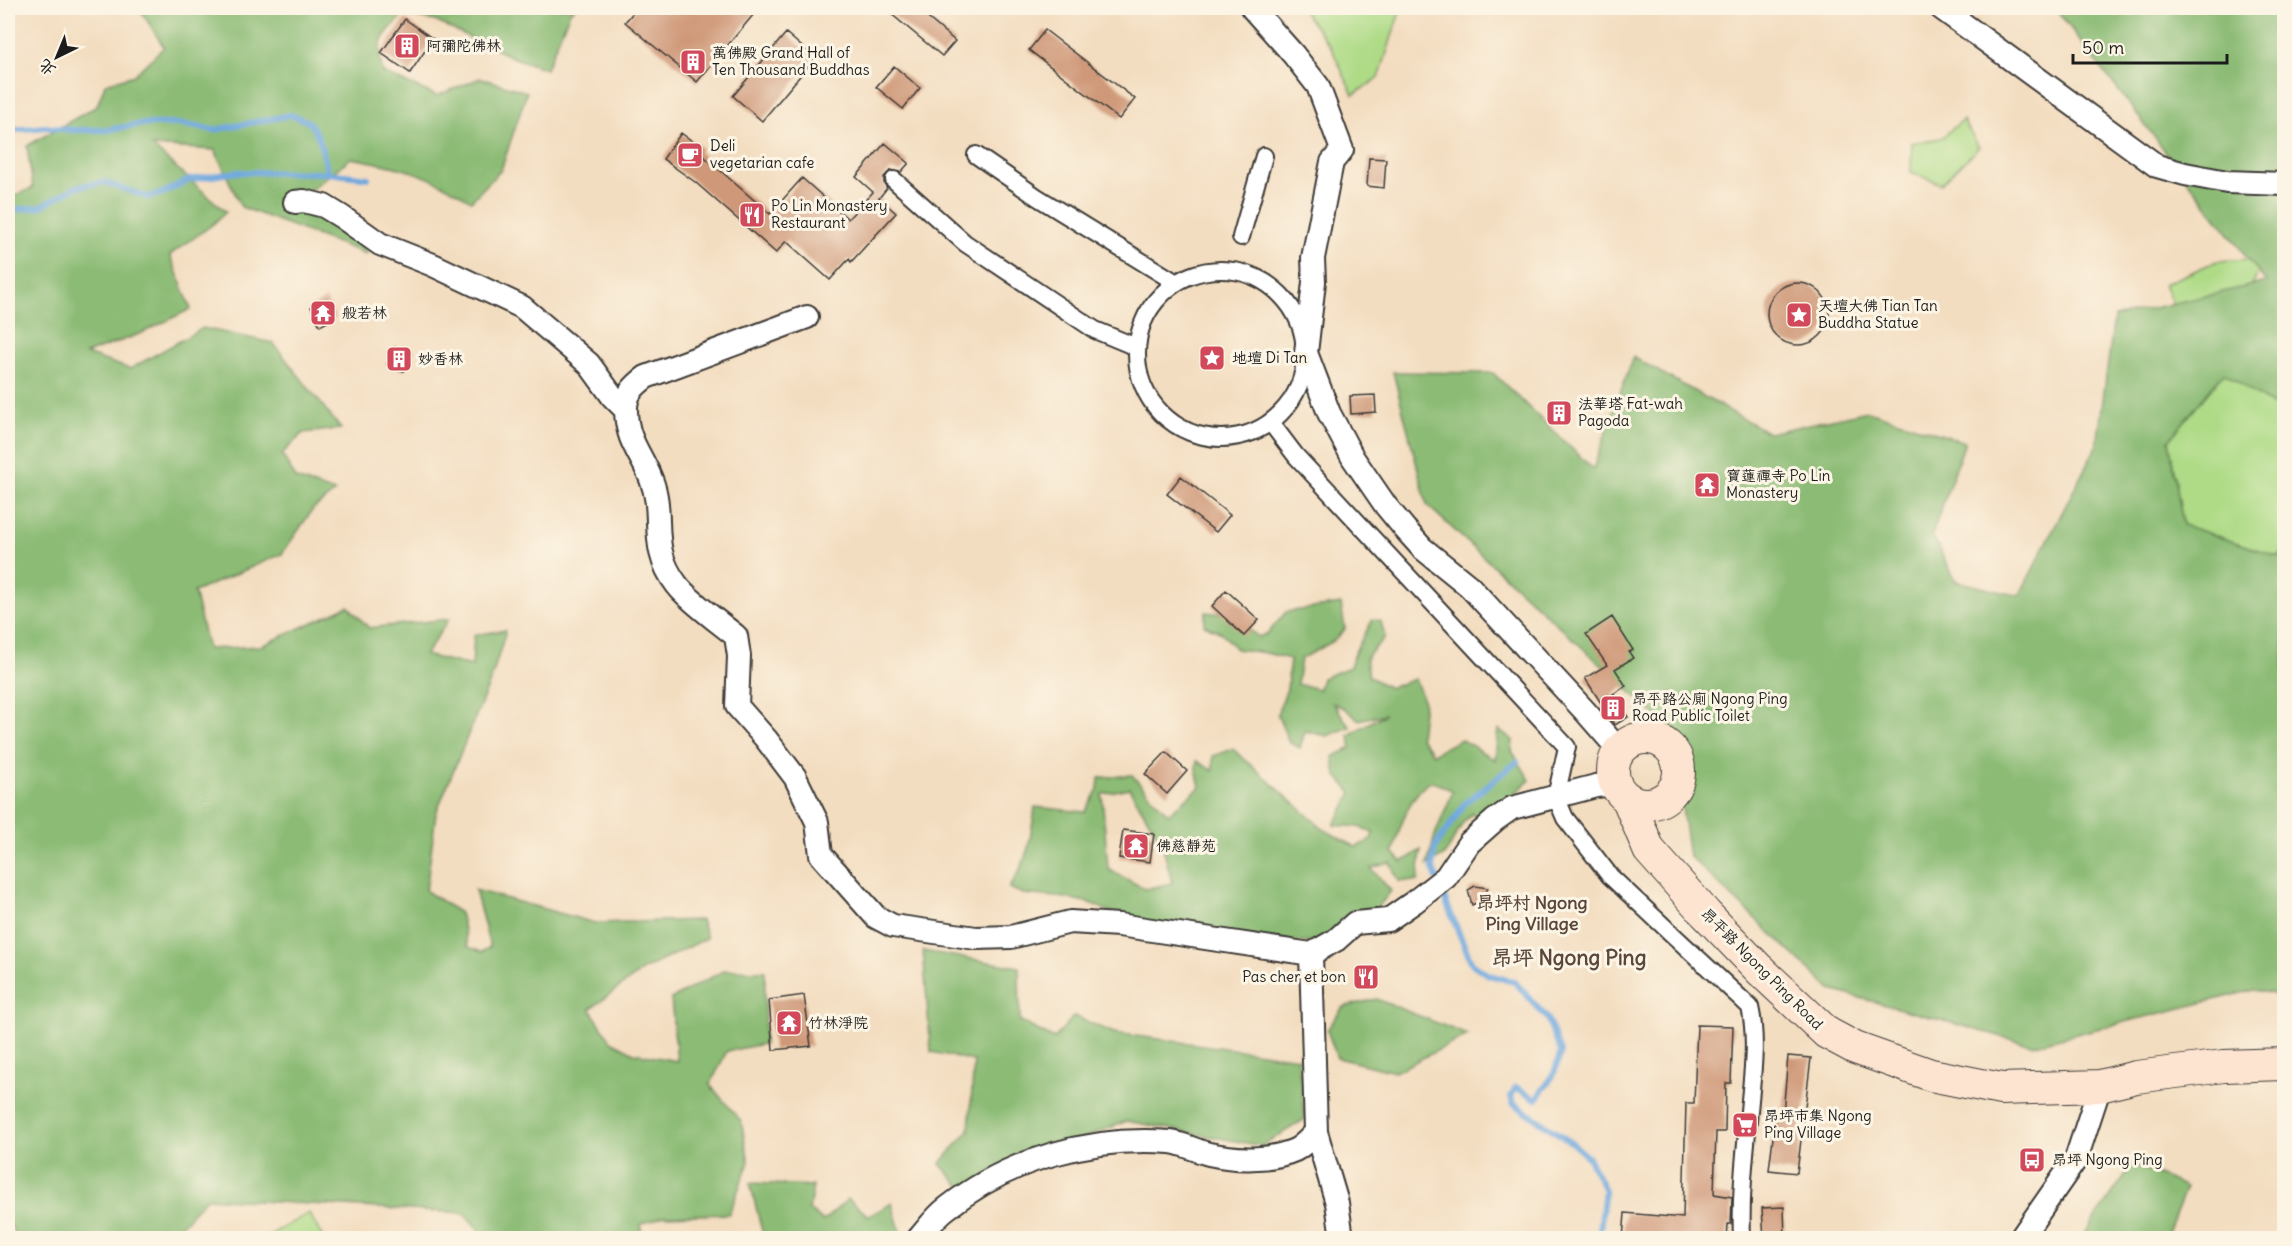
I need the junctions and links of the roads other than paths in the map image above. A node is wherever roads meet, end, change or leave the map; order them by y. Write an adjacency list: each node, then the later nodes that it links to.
1 (1252, 8): 12 (street)
2 (1941, 8): 6 (street)
3 (976, 155): 9 (street)
4 (1264, 156): 8 (street)
5 (894, 180): 11 (street)
6 (2284, 184)
7 (295, 202): 13 (street)
8 (1241, 237)
9 (1175, 282): 11 (street); 12 (street)
10 (807, 316): 13 (street)
11 (1136, 347): 14 (street)
12 (1306, 353): 14 (street); 15 (street)
13 (626, 410): 20 (street)
14 (1271, 423): 17 (street)
15 (1619, 750): 16 (main road); 18 (main road)
16 (1622, 791): 17 (street); 18 (main road); 19 (main road, 昂平路 Ngong Ping Road)
17 (1556, 797): 20 (street); 26 (street)
18 (1659, 802): 19 (main road)
19 (1649, 850): 22 (main road, 昂平路 Ngong Ping Road)
20 (1311, 954): 23 (street)
21 (2284, 1064): 22 (main road, 昂平路 Ngong Ping Road)
22 (2100, 1086): 27 (street)
23 (1316, 1132): 24 (street); 25 (street)
24 (918, 1239)
25 (1342, 1239)
26 (1742, 1239)
27 (2021, 1239)

